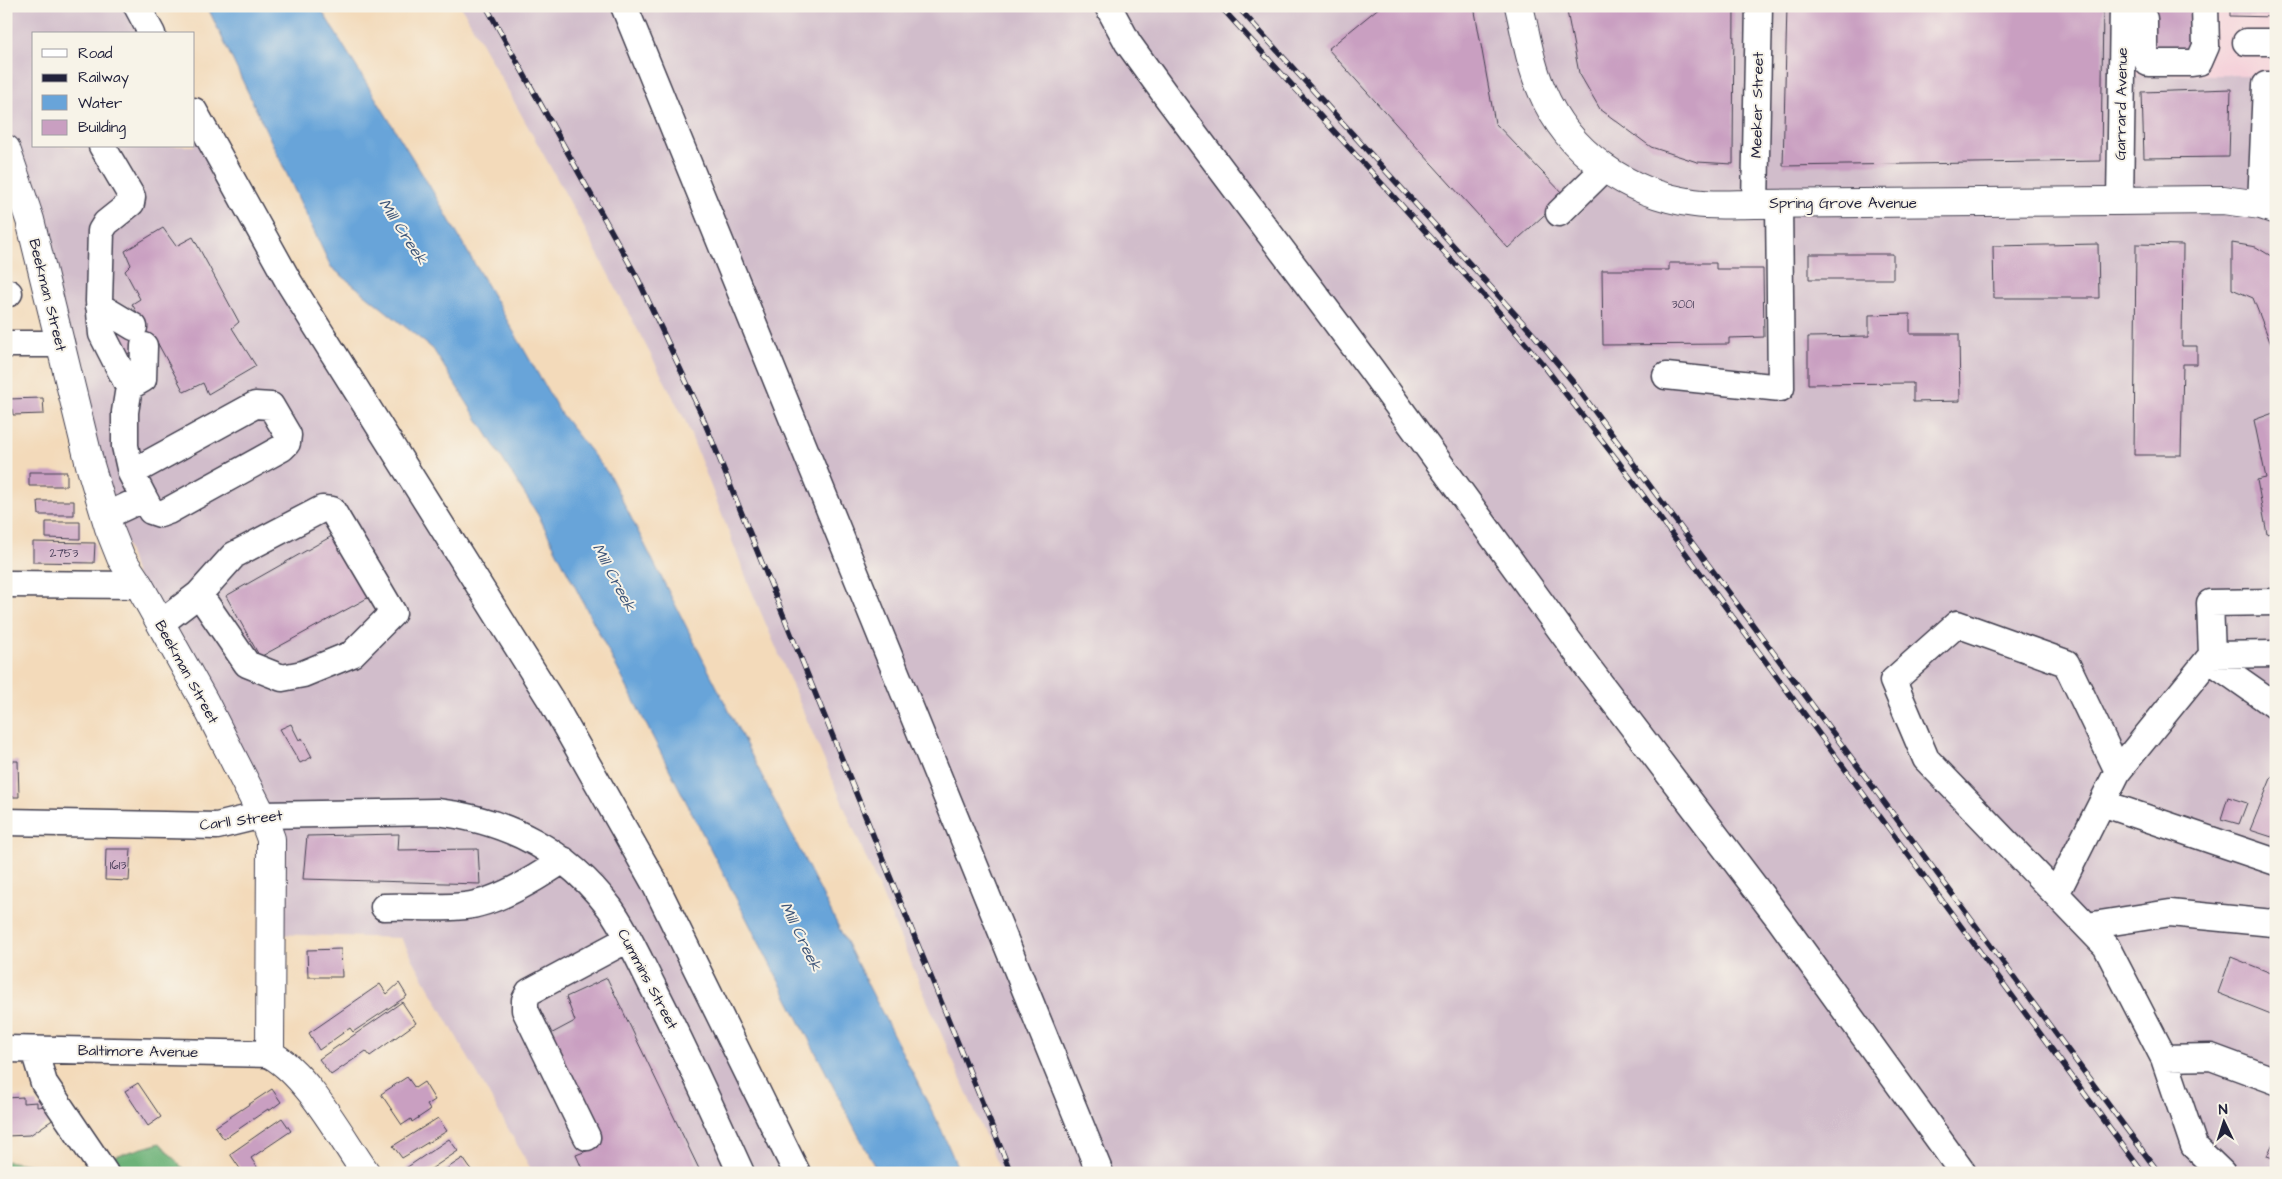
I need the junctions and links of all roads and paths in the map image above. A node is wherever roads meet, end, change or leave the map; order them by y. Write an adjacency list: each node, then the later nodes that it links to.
1 (137, 6): 8 (street)
2 (624, 6): 58 (street)
3 (1108, 6): 59 (street)
4 (1519, 6): 15 (main road, Spring Grove Avenue)
5 (1759, 6): 17 (street, Meeker Street)
6 (2206, 6): 7 (street)
7 (2134, 13): 16 (street, Garrard Avenue)
8 (151, 32)
9 (2246, 42): 10 (street)
10 (2276, 42)
11 (2276, 85): 18 (street)
12 (195, 113): 57 (street)
13 (103, 148): 20 (street)
14 (6, 149): 22 (main road, Beekman Street)
15 (1605, 168): 17 (main road, Spring Grove Avenue); 19 (street)
16 (2120, 201): 17 (main road, Spring Grove Avenue); 18 (main road, Spring Grove Avenue)
17 (1767, 204): 23 (street, Meeker Street)
18 (2268, 207)
19 (1559, 213)
20 (99, 306): 24 (street); 24 (street)
21 (6, 344): 22 (street)
22 (61, 344): 27 (main road, Beekman Street)
23 (1666, 376)
24 (129, 387): 25 (street)
25 (132, 473): 26 (street); 26 (street)
26 (144, 498): 27 (street)
27 (106, 516): 29 (main road, Beekman Street)
28 (6, 584): 29 (street)
29 (139, 585): 32 (main road, Beekman Street)
30 (198, 594): 30 (street); 32 (street)
31 (2276, 602): 34 (street)
32 (161, 623): 38 (main road, Beekman Street)
33 (2276, 654): 34 (street)
34 (2212, 655): 35 (street); 36 (street)
35 (2276, 706)
36 (2118, 771): 37 (street); 43 (street)
37 (2102, 803): 42 (street); 43 (street)
38 (262, 815): 39 (street, Carll Street); 40 (street, Carll Street); 50 (main road, Beekman Street)
39 (6, 822)
40 (504, 827): 41 (street, Cummins Street)
41 (563, 860): 44 (street); 47 (street, Cummins Street)
42 (2276, 862)
43 (2056, 894): 46 (street)
44 (384, 907)
45 (2276, 921): 46 (street)
46 (2087, 926): 51 (street)
47 (628, 939): 53 (street); 56 (street, Cummins Street)
48 (6, 1049): 49 (street, Baltimore Avenue)
49 (34, 1050): 50 (street, Baltimore Avenue); 54 (street)
50 (270, 1054): 55 (main road)
51 (2164, 1058): 52 (street); 60 (street)
52 (2276, 1081)
53 (586, 1137)
54 (105, 1173)
55 (366, 1173)
56 (741, 1173)
57 (797, 1173)
58 (1100, 1173)
59 (1963, 1173)
60 (2222, 1173)

